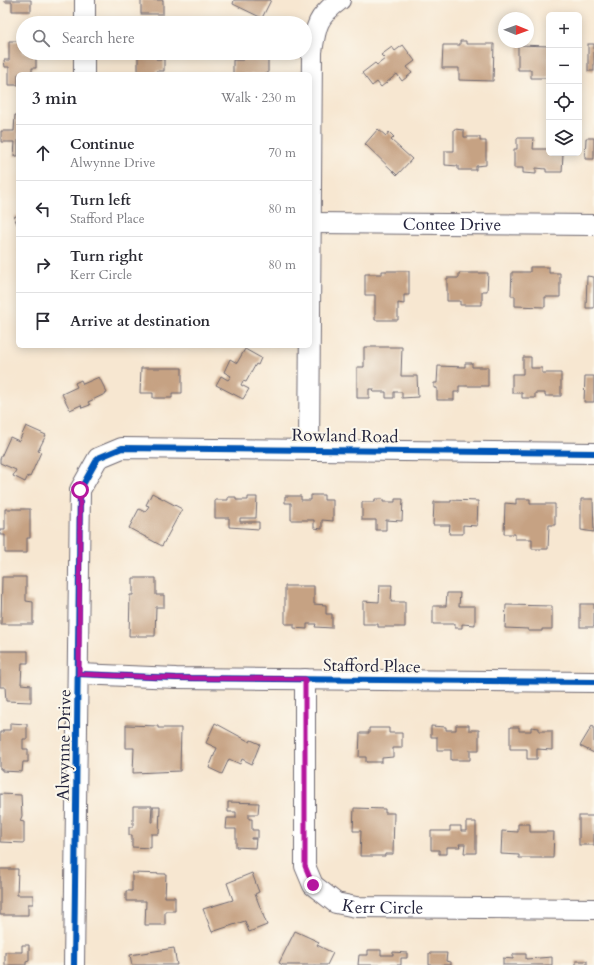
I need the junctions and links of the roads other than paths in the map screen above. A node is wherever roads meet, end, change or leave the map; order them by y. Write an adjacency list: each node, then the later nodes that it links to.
1 (85, 0): 3 (street)
2 (340, 0): 4 (street)
3 (85, 16)
4 (312, 52)
5 (84, 60): 7 (street)
6 (312, 60): 8 (street)
7 (84, 72)
8 (312, 72)
9 (312, 223): 10 (street, Contee Drive)
10 (594, 225)
11 (309, 348): 12 (street)
12 (309, 449): 13 (street, Rowland Road); 14 (street, Rowland Road)
13 (594, 453)
14 (98, 458): 15 (street, Alwynne Drive)
15 (79, 674): 16 (street, Stafford Place); 19 (street, Alwynne Drive)
16 (305, 679): 17 (street, Stafford Place); 18 (street, Kerr Circle)
17 (594, 682)
18 (594, 909)
19 (74, 965)

